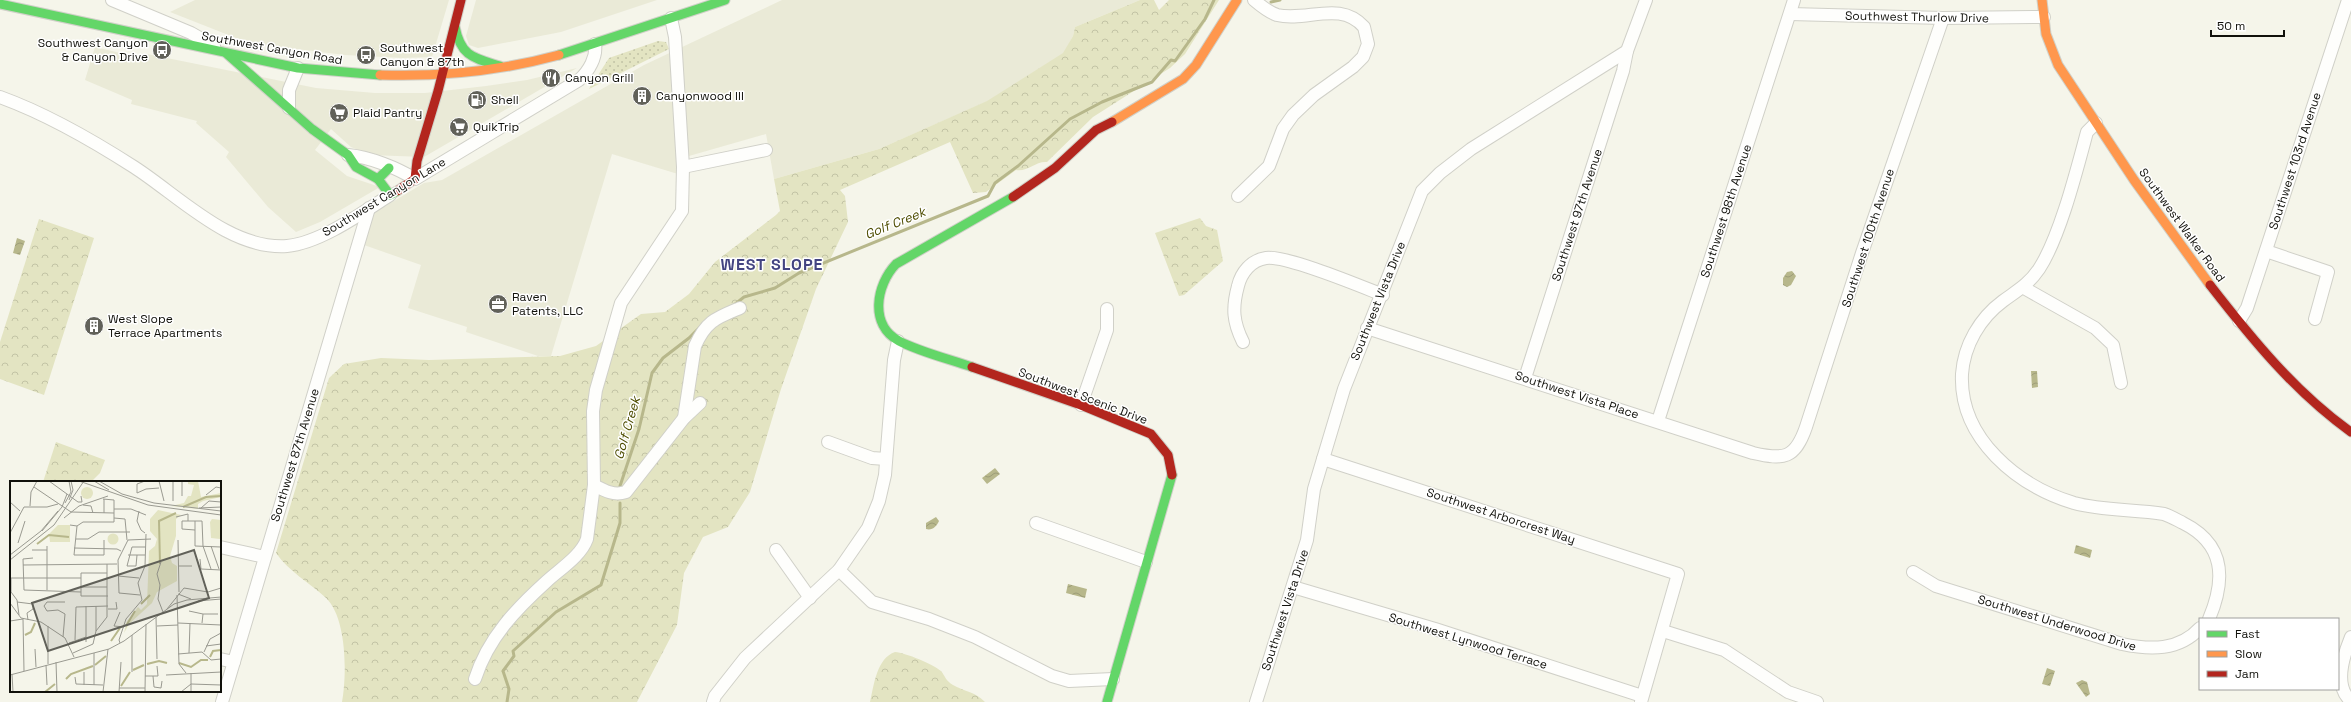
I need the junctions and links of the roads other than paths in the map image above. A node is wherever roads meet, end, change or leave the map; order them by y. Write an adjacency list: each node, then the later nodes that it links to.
1 (112, 0): 18 (street)
2 (461, 0): 15 (street)
3 (725, 0): 13 (street, Southwest Canyon Road)
4 (1237, 0): 42 (street)
5 (1254, 0): 32 (street)
6 (1646, 0): 17 (street)
7 (1794, 0): 11 (street, Southwest 98th Avenue)
8 (2042, 0): 12 (street, Southwest Walker Road)
9 (2348, 0): 34 (street, Southwest 103rd Avenue)
10 (0, 4): 18 (street, Southwest Canyon Road)
11 (1790, 14): 14 (street, Southwest Thurlow Drive); 49 (street, Southwest 98th Avenue)
12 (2044, 17): 14 (street, Southwest Thurlow Drive); 24 (street, Southwest Walker Road)
13 (670, 18): 16 (street, Southwest Canyon Road); 27 (street)
14 (1943, 18): 52 (street, Southwest 100th Avenue)
15 (455, 22): 19 (street); 21 (street)
16 (595, 44): 19 (street, Southwest Canyon Road); 30 (street, Southwest Canyon Lane)
17 (1627, 51): 36 (street, Southwest Vista Drive); 44 (street, Southwest 97th Avenue)
18 (224, 52): 20 (street, Southwest Canyon Road); 23 (street)
19 (504, 67): 21 (street, Southwest Canyon Road)
20 (298, 68): 21 (street, Southwest Canyon Road); 23 (street)
21 (442, 74): 30 (street)
22 (0, 97): 33 (street, Southwest Canyon Lane)
23 (289, 108): 26 (street)
24 (2096, 123): 35 (street); 40 (street, Southwest Walker Road)
25 (766, 150): 27 (street)
26 (348, 155): 28 (street); 29 (street)
27 (683, 167): 55 (street)
28 (389, 168): 29 (street); 30 (street)
29 (378, 179): 31 (street)
30 (415, 179): 31 (street, Southwest Canyon Lane)
31 (390, 195): 33 (street, Southwest Canyon Lane)
32 (1238, 196)
33 (369, 208): 59 (street, Southwest 87th Avenue)
34 (2266, 251): 39 (street); 40 (street, Southwest 103rd Avenue)
35 (2024, 288): 45 (street); 65 (street)
36 (1383, 294): 41 (street, Southwest Vista Drive); 43 (street)
37 (740, 308): 48 (street)
38 (1107, 309): 47 (street)
39 (2315, 319)
40 (2239, 321): 50 (street, Southwest Walker Road)
41 (1367, 328): 44 (street, Southwest Vista Place); 54 (street, Southwest Vista Drive)
42 (898, 341): 47 (street, Southwest Scenic Drive); 53 (street)
43 (1243, 342)
44 (1525, 378): 49 (street, Southwest Vista Place)
45 (2121, 383)
46 (700, 403): 48 (street)
47 (1082, 405): 60 (street, Southwest Scenic Drive)
48 (684, 418): 55 (street)
49 (1658, 421): 52 (street, Southwest Vista Place)
50 (2351, 432)
51 (828, 442): 53 (street)
52 (1789, 455)
53 (886, 459): 61 (street)
54 (1324, 459): 63 (street, Southwest Vista Drive); 67 (street, Southwest Arborcrest Way)
55 (594, 485): 71 (street)
56 (1036, 524): 60 (street)
57 (221, 547): 59 (street)
58 (776, 550): 64 (street)
59 (265, 557): 70 (street, Southwest 87th Avenue)
60 (1146, 562): 72 (street, Southwest Scenic Drive)
61 (838, 570): 64 (street); 72 (street)
62 (1913, 572): 66 (street, Southwest Underwood Drive)
63 (1293, 588): 73 (street, Southwest Lynwood Terrace); 78 (street, Southwest Vista Drive)
64 (810, 598): 76 (street)
65 (2209, 618)
66 (2199, 629)
67 (1663, 631): 73 (street); 79 (street)
68 (2351, 637): 74 (street)
69 (221, 659): 70 (street)
70 (234, 662): 75 (street, Southwest 87th Avenue)
71 (475, 679)
72 (1113, 679): 77 (street, Southwest Scenic Drive)
73 (1642, 699)
74 (2351, 701)
75 (222, 702)
76 (713, 702)
77 (1107, 702)
78 (1256, 702)
79 (1817, 702)

